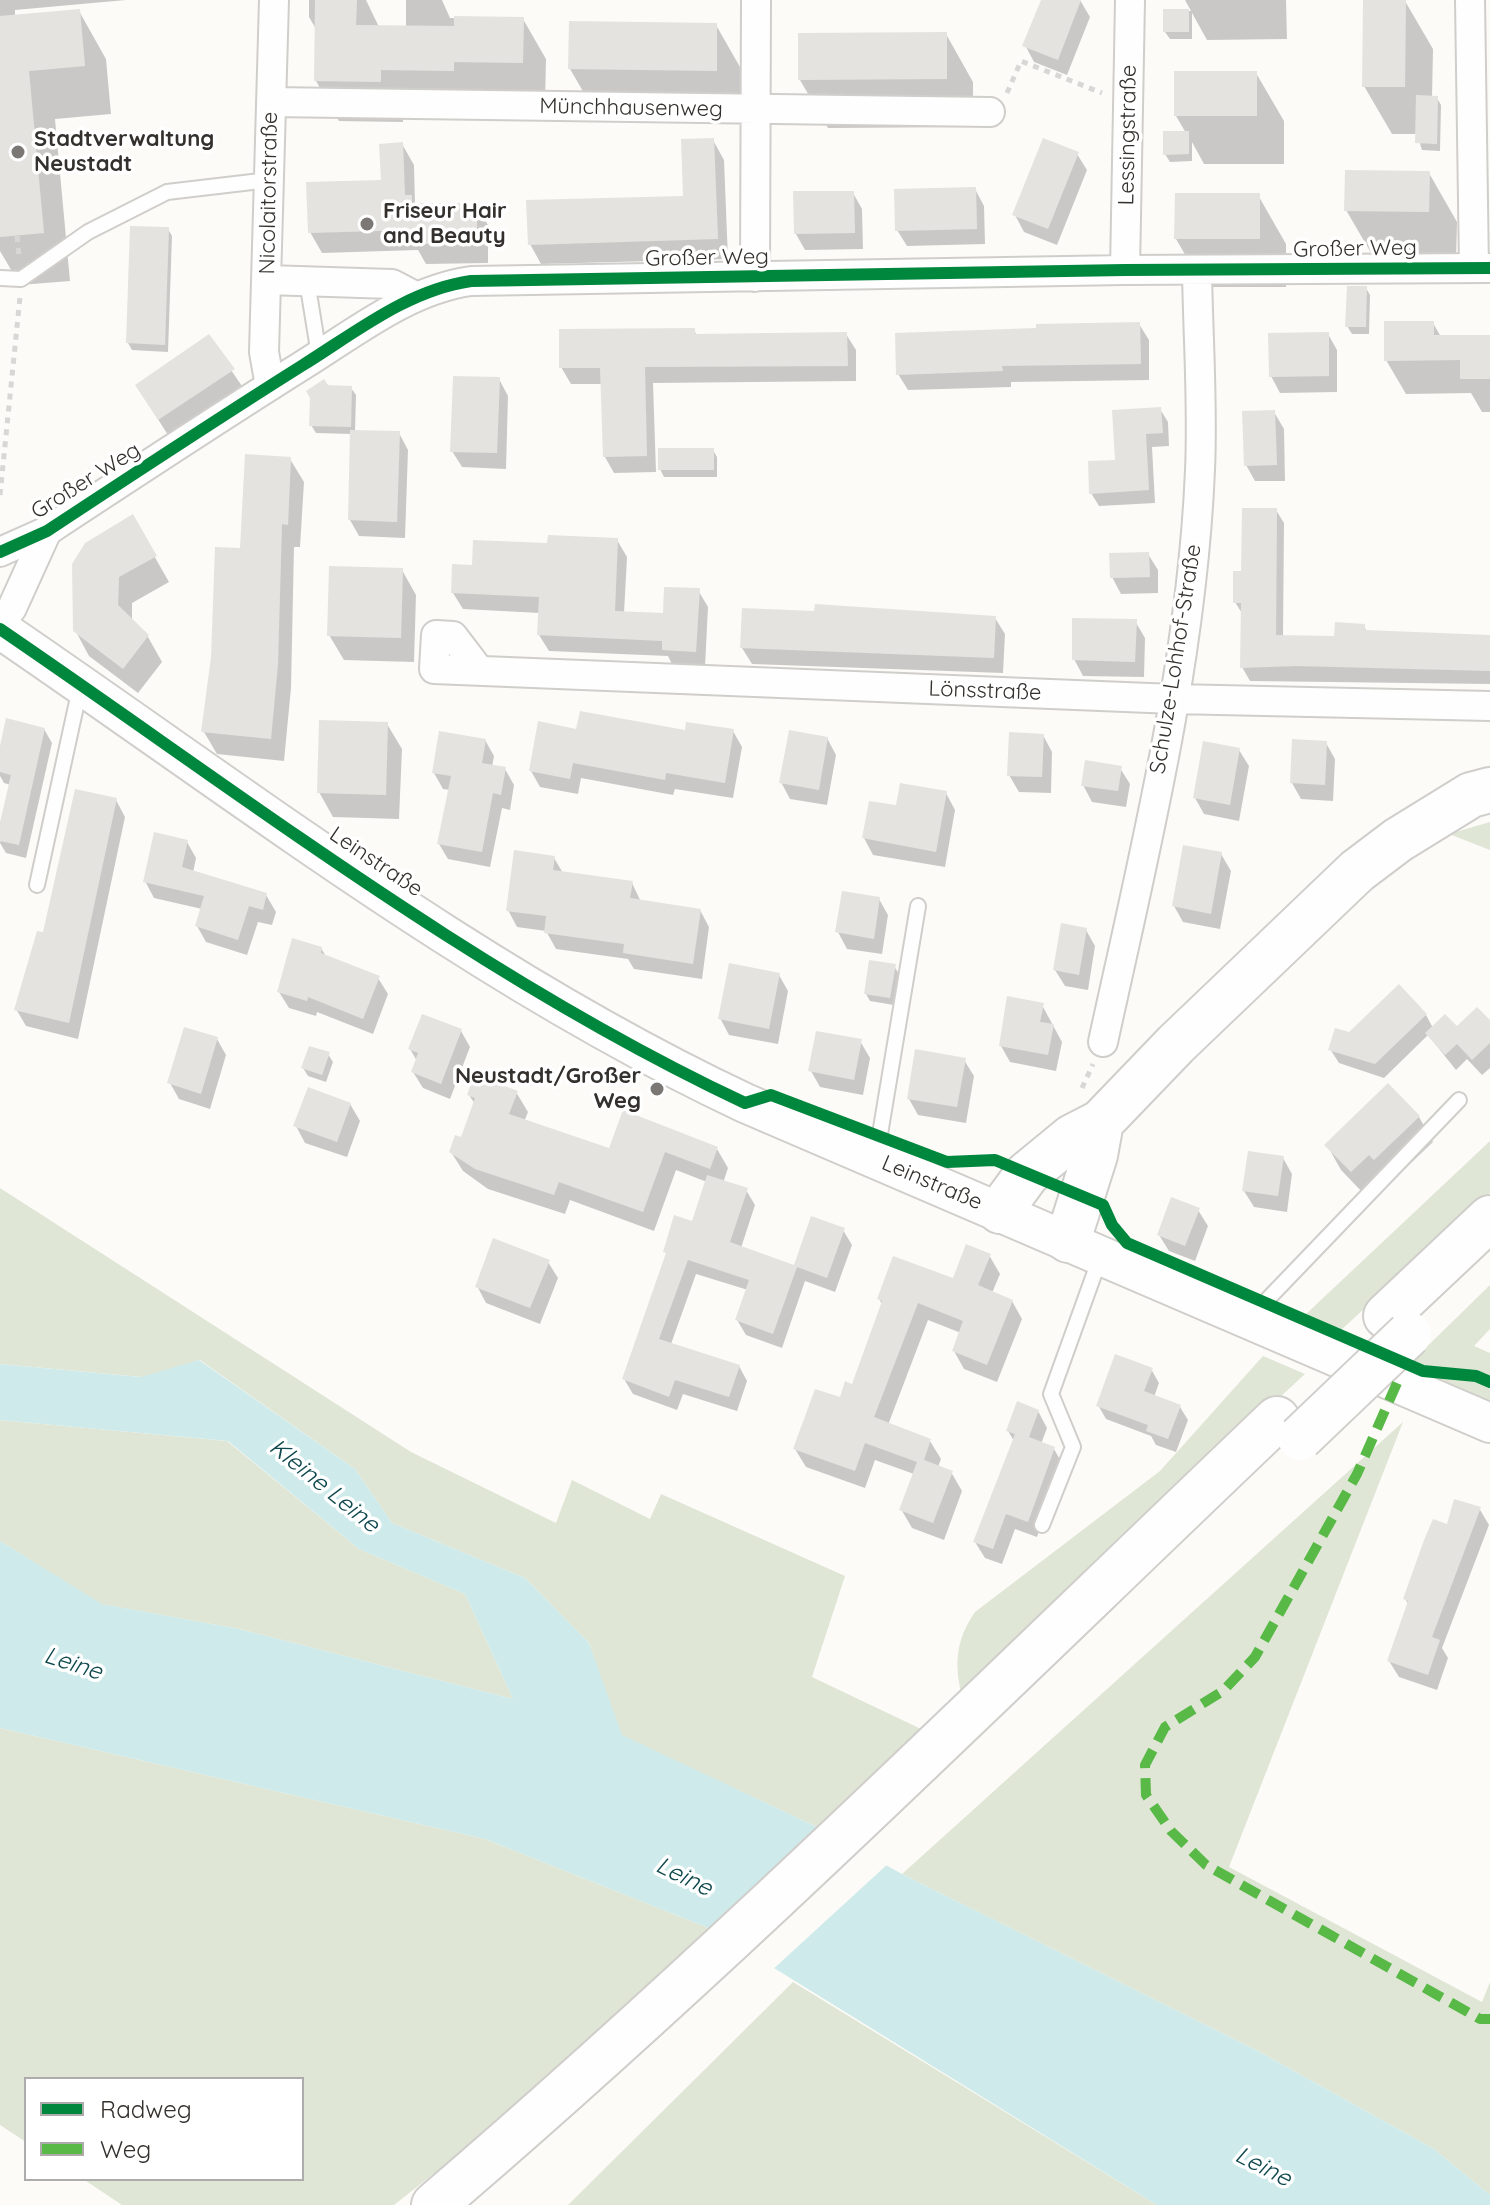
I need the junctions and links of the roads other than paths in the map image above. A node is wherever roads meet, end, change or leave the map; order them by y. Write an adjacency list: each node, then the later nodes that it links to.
1 (274, 0): 5 (street, Nicolaitorstraße)
2 (756, 0): 6 (street)
3 (1130, 0): 10 (street, Lessingstraße)
4 (1470, 0): 9 (street)
5 (271, 102): 6 (street, Münchhausenweg); 8 (street, Nicolaitorstraße)
6 (754, 110): 7 (street, Münchhausenweg); 12 (street)
7 (990, 112)
8 (269, 180): 13 (lane); 14 (street, Nicolaitorstraße)
9 (1482, 268): 11 (street, Großer Weg)
10 (1125, 270): 11 (street, Großer Weg); 12 (street, Großer Weg)
11 (1197, 271): 24 (street, Schulze-Lohhof-Straße)
12 (755, 277): 16 (street, Großer Weg)
13 (0, 278)
14 (267, 280): 15 (street); 18 (street, Nicolaitorstraße)
15 (307, 281): 16 (street); 17 (lane)
16 (415, 296): 17 (street, Großer Weg)
17 (319, 355): 18 (street, Großer Weg)
18 (270, 386): 19 (street, Großer Weg)
19 (47, 531): 20 (street, Großer Weg); 21 (street, Großer Weg)
20 (0, 552)
21 (0, 627): 23 (street, Leinstraße)
22 (479, 670): 24 (street, Lönsstraße)
23 (81, 684): 29 (lane); 34 (street, Leinstraße)
24 (1174, 699): 25 (street, Lönsstraße); 31 (street, Schulze-Lohhof-Straße)
25 (1490, 706)
26 (1490, 790): 28 (highway)
27 (1490, 808): 28 (highway)
28 (1398, 840): 33 (highway)
29 (37, 885)
30 (918, 906): 34 (lane)
31 (1103, 1042)
32 (1459, 1100): 39 (lane)
33 (1101, 1122): 35 (highway); 37 (highway)
34 (876, 1159): 35 (street, Leinstraße)
35 (1000, 1211): 37 (street, Leinstraße)
36 (1490, 1218): 40 (highway)
37 (1085, 1247): 39 (street, Leinstraße); 42 (lane)
38 (1490, 1257): 40 (highway)
39 (1253, 1320): 41 (street, Leinstraße)
40 (1397, 1325): 43 (highway, bridge)
41 (1490, 1423)
42 (1042, 1525)
43 (1047, 1659): 44 (highway); 45 (highway)
44 (434, 2205)
45 (478, 2205)

